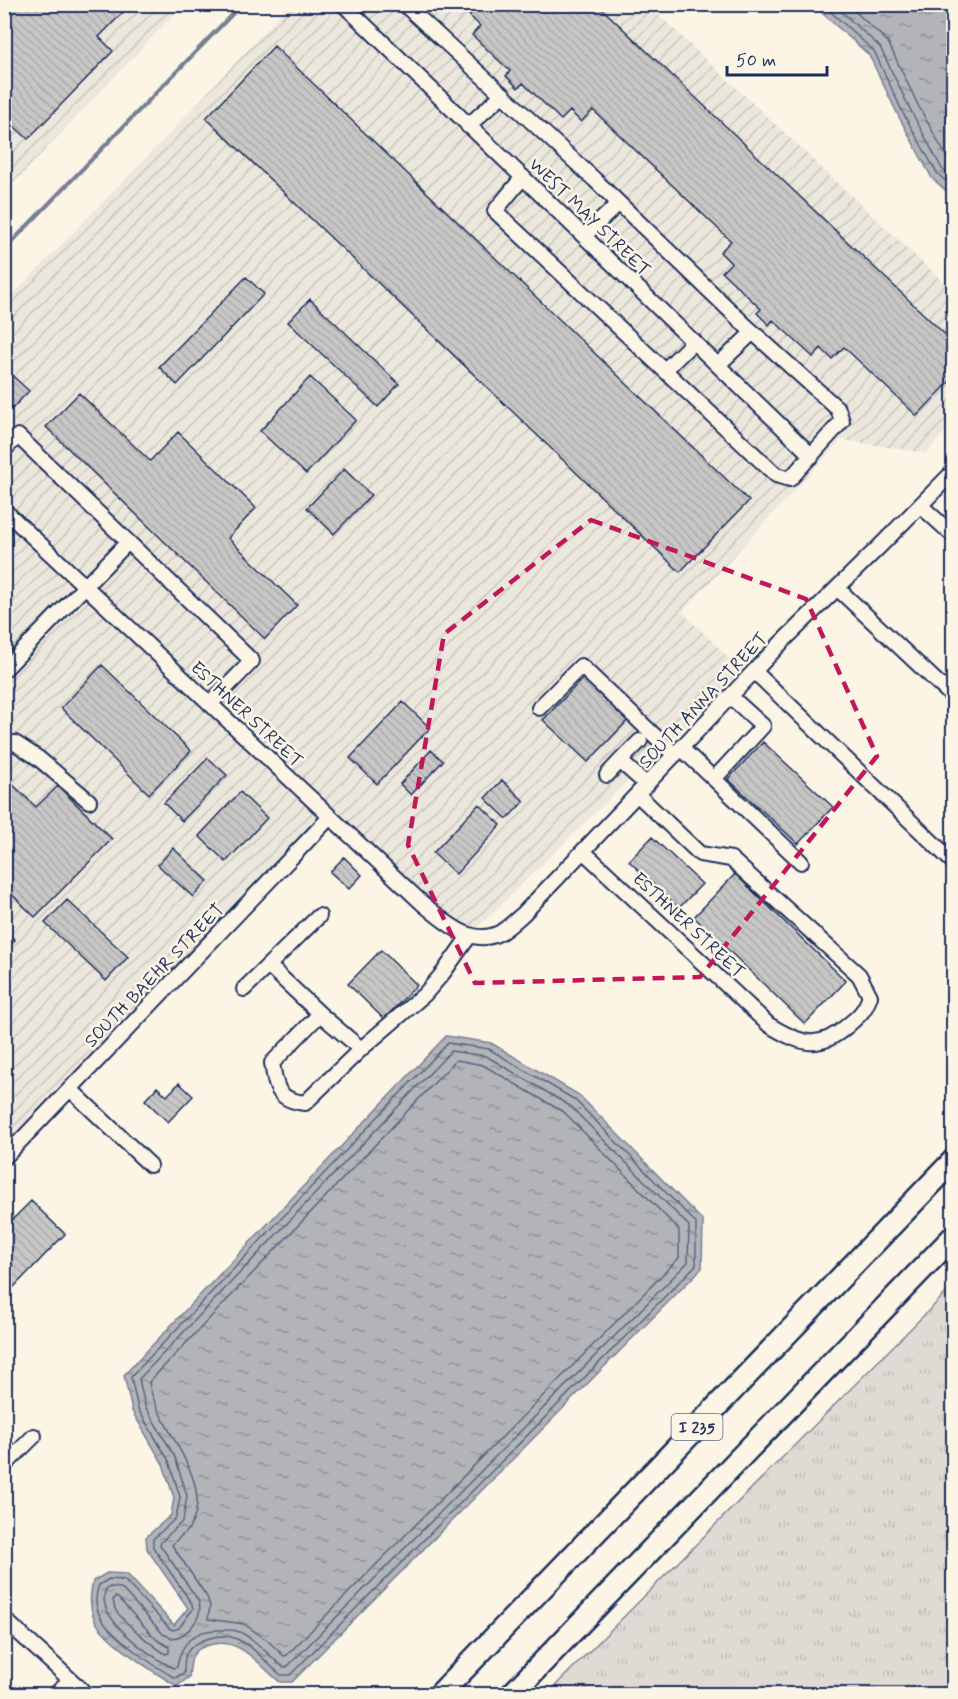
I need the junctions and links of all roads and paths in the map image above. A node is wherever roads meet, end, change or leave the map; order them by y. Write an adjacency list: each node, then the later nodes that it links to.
1 (343, 4): 4 (street, WEST MAY STREET)
2 (404, 4): 3 (street)
3 (502, 94): 4 (street); 6 (street)
4 (468, 126): 5 (street, WEST MAY STREET)
5 (522, 177): 7 (street, WEST MAY STREET); 11 (street)
6 (619, 203): 7 (street); 8 (street)
7 (584, 236): 9 (street, WEST MAY STREET)
8 (753, 332): 10 (street); 13 (street)
9 (694, 341): 10 (street, WEST MAY STREET); 11 (street)
10 (718, 365): 13 (street, WEST MAY STREET)
11 (665, 370): 13 (street)
12 (4, 450): 18 (street)
13 (812, 456)
14 (954, 471): 15 (street, SOUTH ANNA STREET)
15 (920, 505): 17 (street); 20 (street, SOUTH ANNA STREET)
16 (4, 510): 19 (street, ESTHNER STREET)
17 (954, 536)
18 (128, 542): 19 (street); 25 (street)
19 (86, 587): 21 (street); 25 (street, ESTHNER STREET)
20 (837, 588): 22 (street, SOUTH ANNA STREET); 24 (street)
21 (4, 670)
22 (755, 672): 23 (street, SOUTH ANNA STREET); 38 (street)
23 (731, 697): 29 (street, SOUTH ANNA STREET); 32 (street)
24 (954, 698)
25 (210, 704): 35 (street, ESTHNER STREET)
26 (539, 708): 29 (street)
27 (640, 741): 30 (street)
28 (4, 744): 34 (street)
29 (678, 752): 32 (street); 33 (street, SOUTH ANNA STREET)
30 (620, 761): 31 (street); 33 (street)
31 (607, 775)
32 (714, 779): 37 (street)
33 (642, 790): 36 (street, SOUTH ANNA STREET); 36 (street, ESTHNER STREET)
34 (89, 801)
35 (330, 817): 40 (street, ESTHNER STREET); 45 (street, SOUTH BAEHR STREET)
36 (584, 852): 40 (street, SOUTH ANNA STREET)
37 (801, 862)
38 (954, 863)
39 (319, 916): 41 (street)
40 (470, 935): 44 (street)
41 (269, 966): 42 (street); 43 (street)
42 (244, 989)
43 (320, 1014): 44 (street); 44 (street)
44 (361, 1049)
45 (70, 1089): 46 (street, SOUTH BAEHR STREET); 48 (street)
46 (4, 1158)
47 (954, 1160): 56 (highway, I 235)
48 (150, 1165)
49 (954, 1236): 57 (highway, I 235)
50 (34, 1436): 51 (street)
51 (4, 1466)
52 (4, 1619): 53 (street)
53 (70, 1680): 54 (street); 55 (street)
54 (56, 1695)
55 (86, 1695)
56 (440, 1695)
57 (512, 1695)

